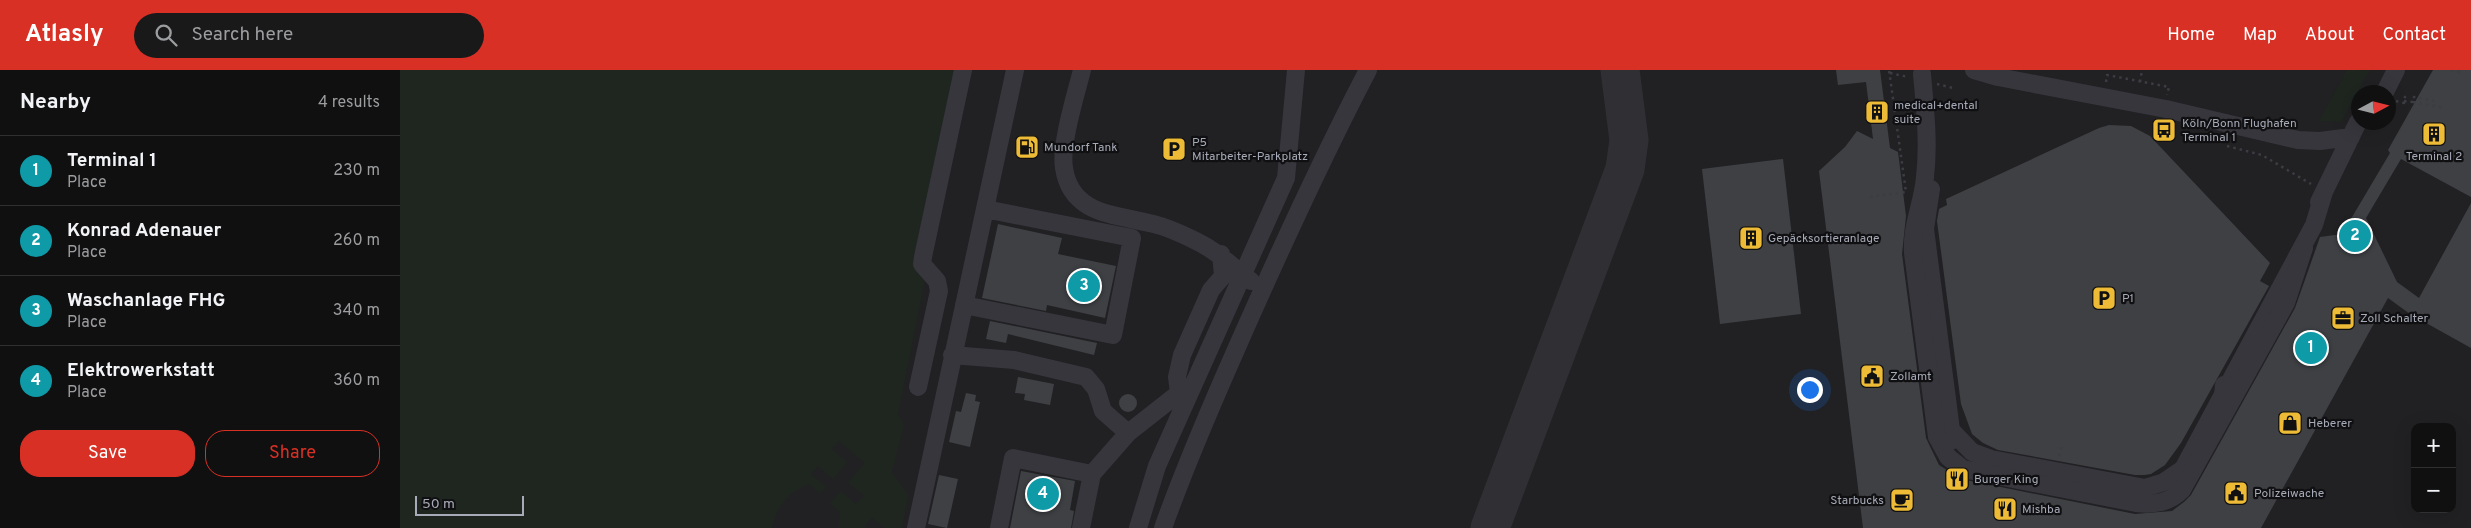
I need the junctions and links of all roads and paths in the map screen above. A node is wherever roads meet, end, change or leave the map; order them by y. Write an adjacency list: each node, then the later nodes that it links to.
1 (963, 70): 33 (street)
2 (1015, 70): 27 (street)
3 (1082, 70): 28 (street)
4 (1296, 70): 29 (street)
5 (1368, 70): 30 (street)
6 (1889, 70): 26 (path)
7 (1917, 70): 35 (street)
8 (1921, 70): 23 (street, bridge)
9 (1974, 70): 22 (street)
10 (2142, 70): 16 (path)
11 (2388, 70): 17 (street)
12 (2396, 70): 18 (street, bridge)
13 (2451, 70): 14 (path)
14 (2460, 72)
15 (2107, 76): 16 (path)
16 (2140, 82): 19 (path)
17 (2379, 85)
18 (2388, 85)
19 (2169, 87)
20 (2405, 100): 21 (path)
21 (2441, 107)
22 (2355, 130): 25 (street)
23 (2365, 130)
24 (2227, 146): 25 (path)
25 (2324, 192): 35 (street); 35 (street, bridge)
26 (1870, 197)
27 (984, 209): 31 (street); 31 (street)
28 (1221, 254): 29 (street); 34 (street)
29 (1243, 274): 30 (street); 37 (street)
30 (1262, 289): 43 (street)
31 (964, 305): 32 (street)
32 (952, 355): 36 (street); 39 (street)
33 (918, 386)
34 (1154, 414): 36 (street); 37 (street)
35 (1951, 430)
36 (1128, 433): 38 (street)
37 (1166, 446): 42 (street)
38 (1092, 474): 40 (street); 41 (street)
39 (916, 528)
40 (999, 528)
41 (1081, 528)
42 (1138, 528)
43 (1163, 528)

